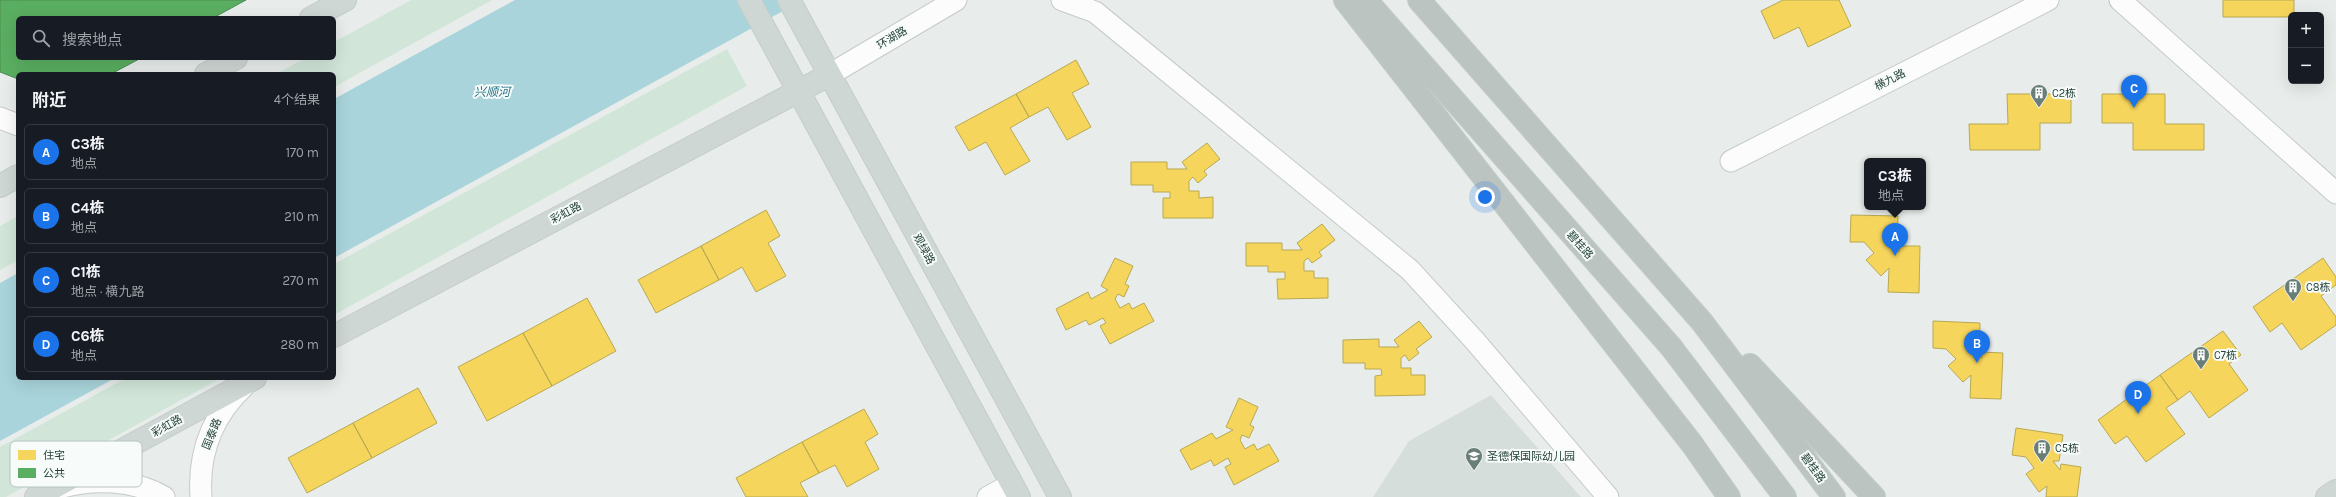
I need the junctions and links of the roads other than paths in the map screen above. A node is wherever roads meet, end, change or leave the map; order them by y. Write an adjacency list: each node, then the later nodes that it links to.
1 (345, 0): 12 (main road)
2 (749, 0): 16 (main road)
3 (789, 0): 15 (main road, 观绿路)
4 (956, 0): 15 (street, 环湖路)
5 (1062, 0): 11 (street)
6 (1345, 0): 38 (highway)
7 (1366, 0): 39 (highway, 碧桂路)
8 (1419, 0): 19 (highway, 碧桂路)
9 (2048, 0): 20 (street, 横九路)
10 (2120, 0): 23 (street)
11 (1092, 6): 37 (street)
12 (315, 16)
13 (232, 60): 14 (main road)
14 (210, 72)
15 (829, 75): 16 (main road, 彩虹路); 36 (main road, 观绿路)
16 (798, 91): 24 (main road, 彩虹路); 30 (main road)
17 (0, 118): 18 (street)
18 (16, 125)
19 (1542, 142): 40 (highway, 碧桂路); 41 (highway)
20 (1731, 161)
21 (16, 177): 22 (main road)
22 (0, 186)
23 (2336, 193)
24 (336, 335)
25 (252, 380): 26 (main road, 彩虹路); 34 (street, 国泰路)
26 (140, 441)
27 (55, 487): 32 (main road, 彩虹路)
28 (66, 487): 32 (street)
29 (138, 487): 33 (street)
30 (1015, 491): 35 (street)
31 (2336, 491): 42 (main road)
32 (42, 494)
33 (164, 497)
34 (201, 497)
35 (988, 497)
36 (1060, 497)
37 (1608, 497)
38 (1728, 497)
39 (1785, 497)
40 (1834, 497)
41 (1874, 497)
42 (2327, 497)

